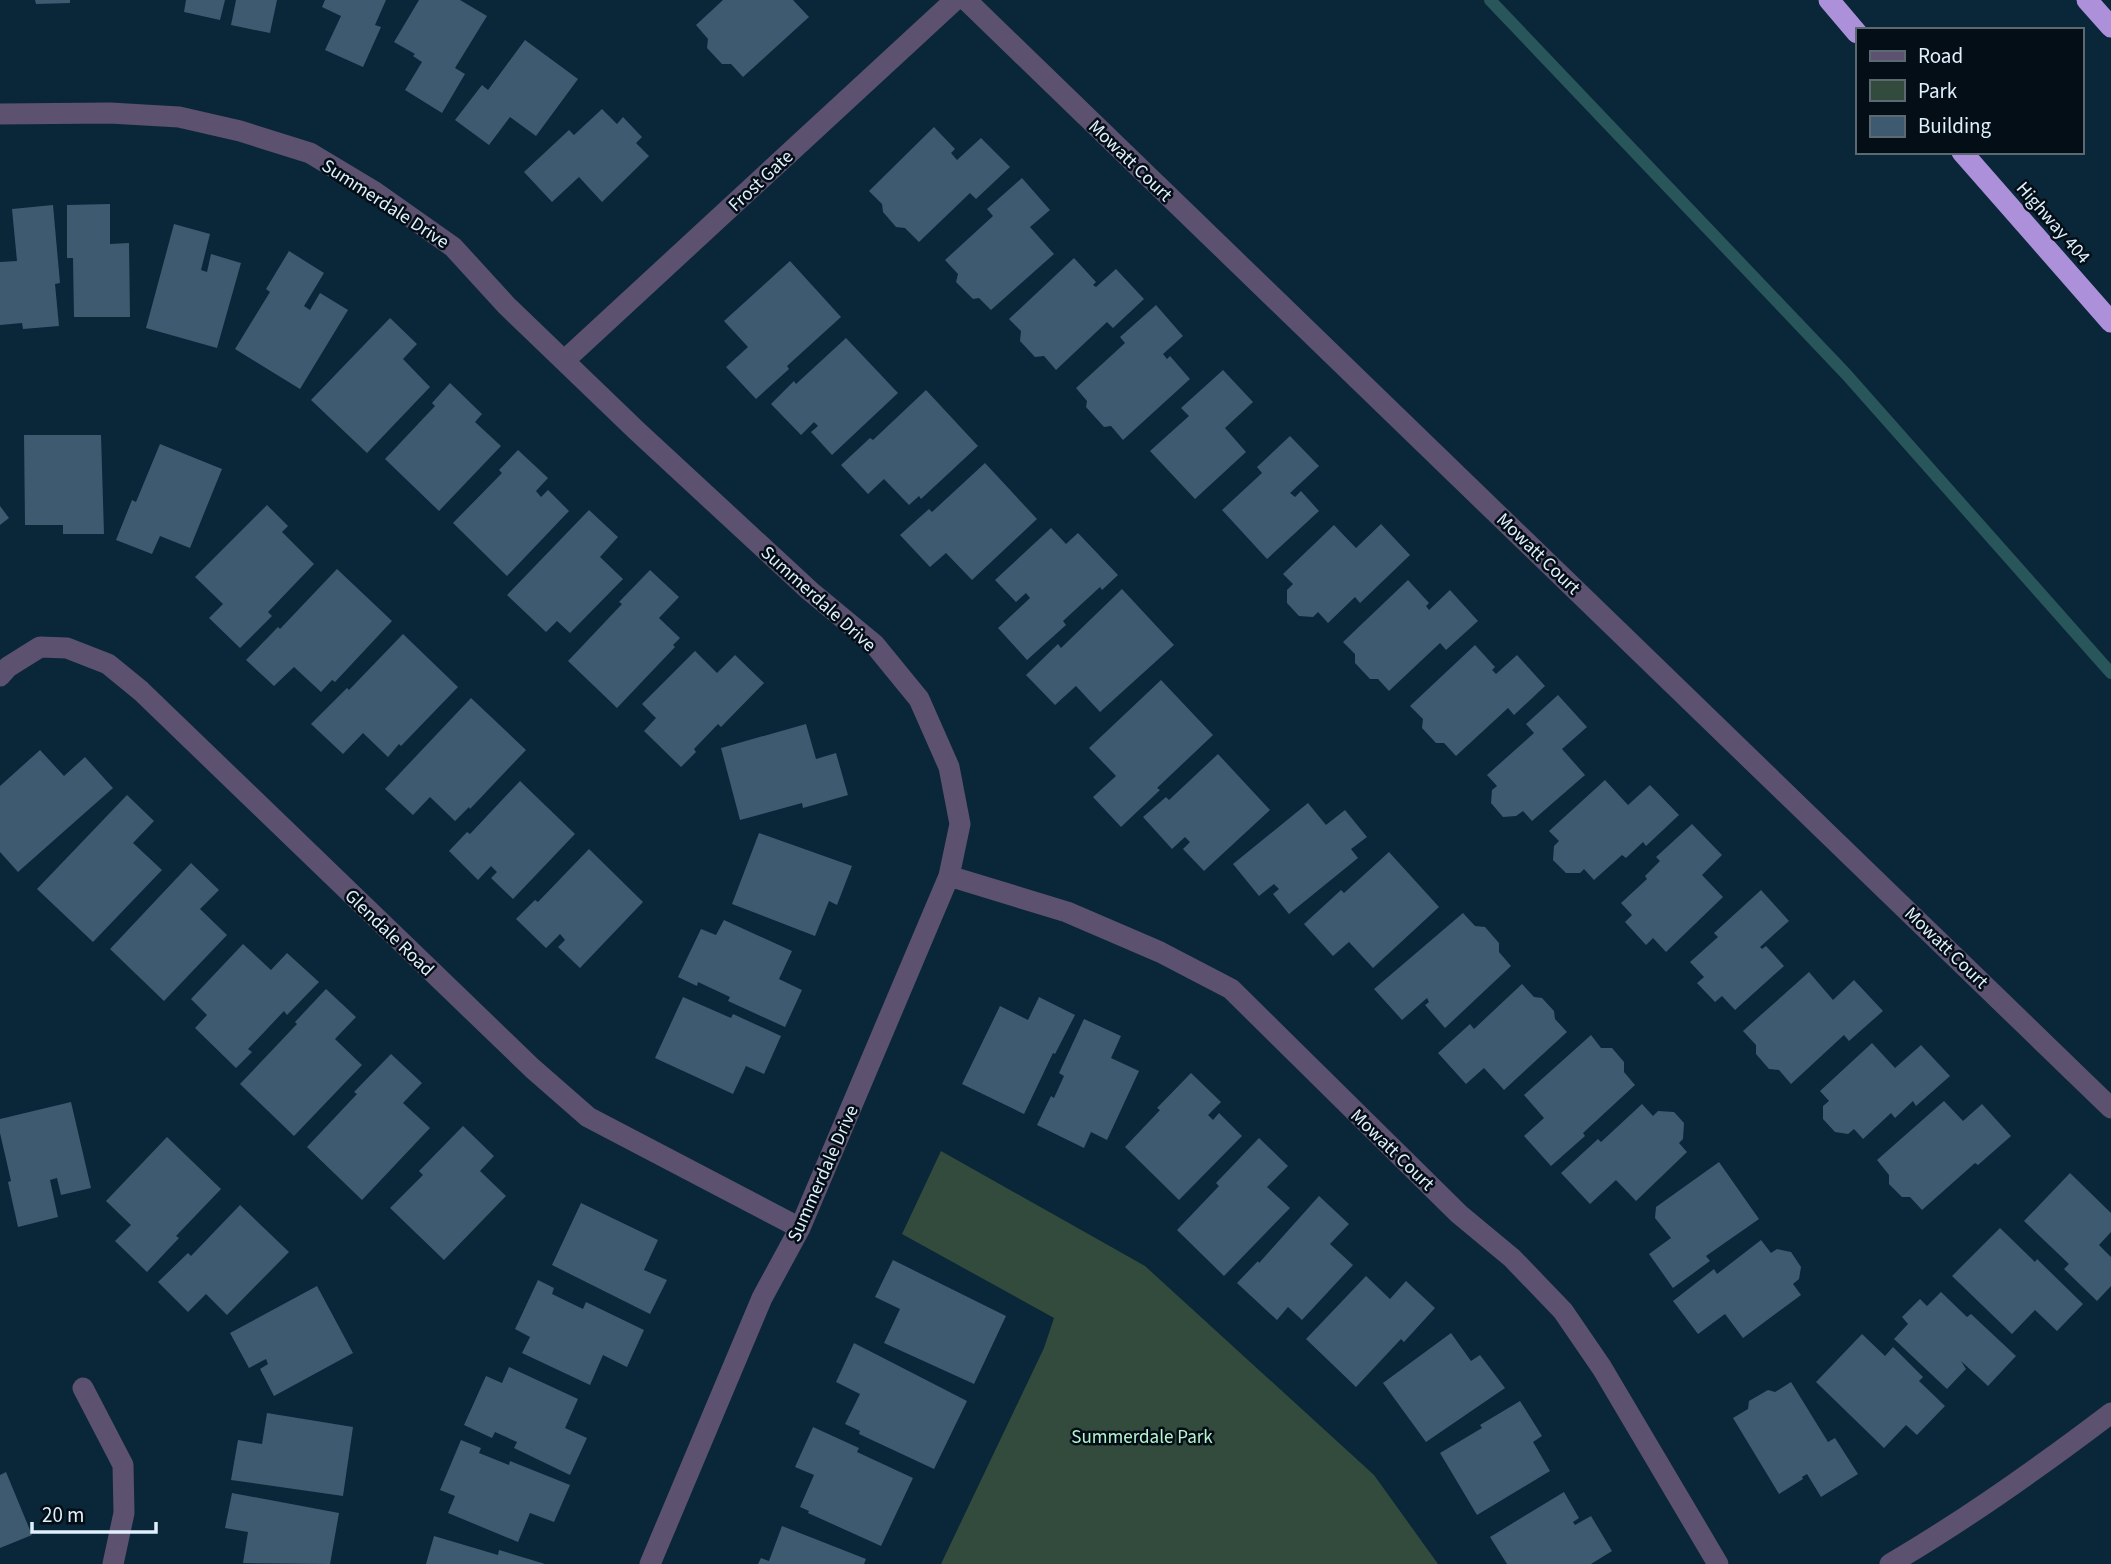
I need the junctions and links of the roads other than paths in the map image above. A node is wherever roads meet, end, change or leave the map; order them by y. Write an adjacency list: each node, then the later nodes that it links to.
1 (955, 0): 10 (street, Frost Gate)
2 (965, 0): 13 (street, Mowatt Court)
3 (1829, 0): 6 (highway)
4 (2087, 0): 5 (highway)
5 (2111, 27)
6 (1856, 32)
7 (0, 114): 10 (street, Summerdale Drive)
8 (1964, 154): 9 (highway, Highway 404)
9 (2111, 322)
10 (565, 360): 12 (street, Summerdale Drive)
11 (0, 676): 14 (street, Glendale Road)
12 (949, 876): 14 (street, Summerdale Drive); 19 (street, Mowatt Court)
13 (2111, 1108)
14 (800, 1228): 18 (street, Summerdale Drive)
15 (83, 1388): 17 (street)
16 (2111, 1413): 20 (street)
17 (113, 1564)
18 (650, 1564)
19 (1718, 1564)
20 (1890, 1564)

